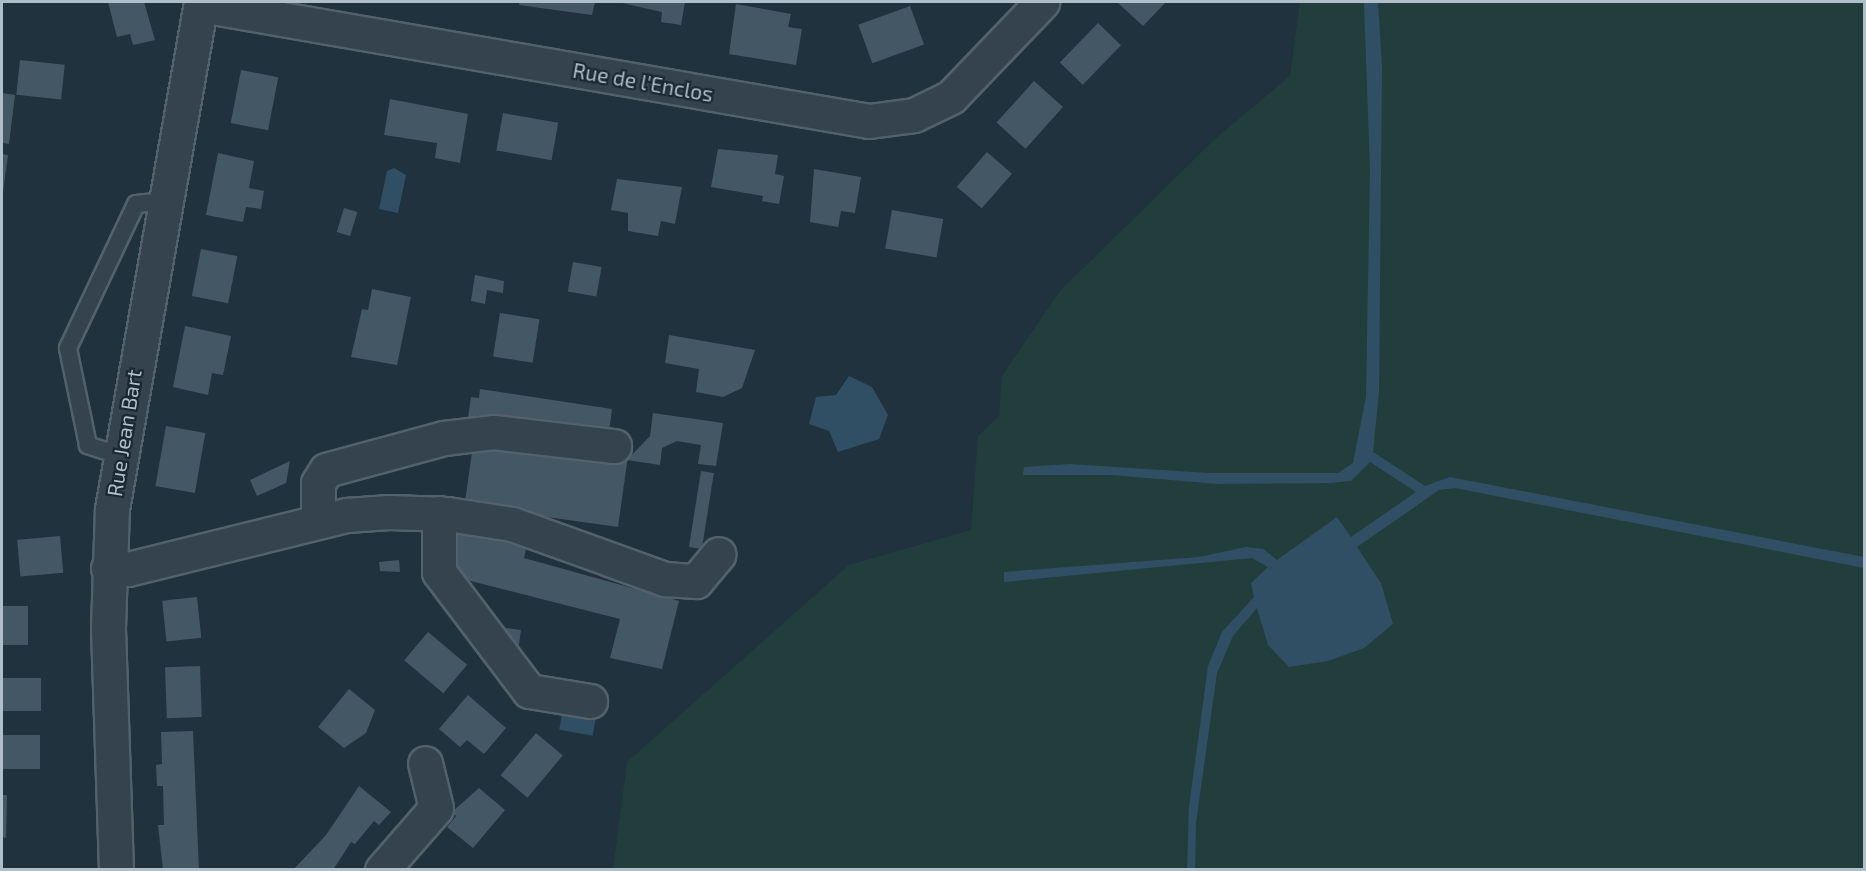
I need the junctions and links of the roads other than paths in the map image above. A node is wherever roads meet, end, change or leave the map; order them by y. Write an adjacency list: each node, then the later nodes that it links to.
1 (1042, 2): 2 (street, Rue de l'Enclos)
2 (201, 3): 3 (street, Rue Jean Bart)
3 (167, 201): 5 (street, Rue Jean Bart); 5 (lane)
4 (614, 446): 7 (street)
5 (118, 455): 9 (street, Rue Jean Bart)
6 (439, 513): 7 (street); 8 (street); 10 (street)
7 (318, 521): 9 (street)
8 (719, 554)
9 (108, 568): 12 (street, Rue Jean Bart)
10 (590, 701)
11 (425, 763): 13 (street)
12 (116, 870)
13 (382, 870)

